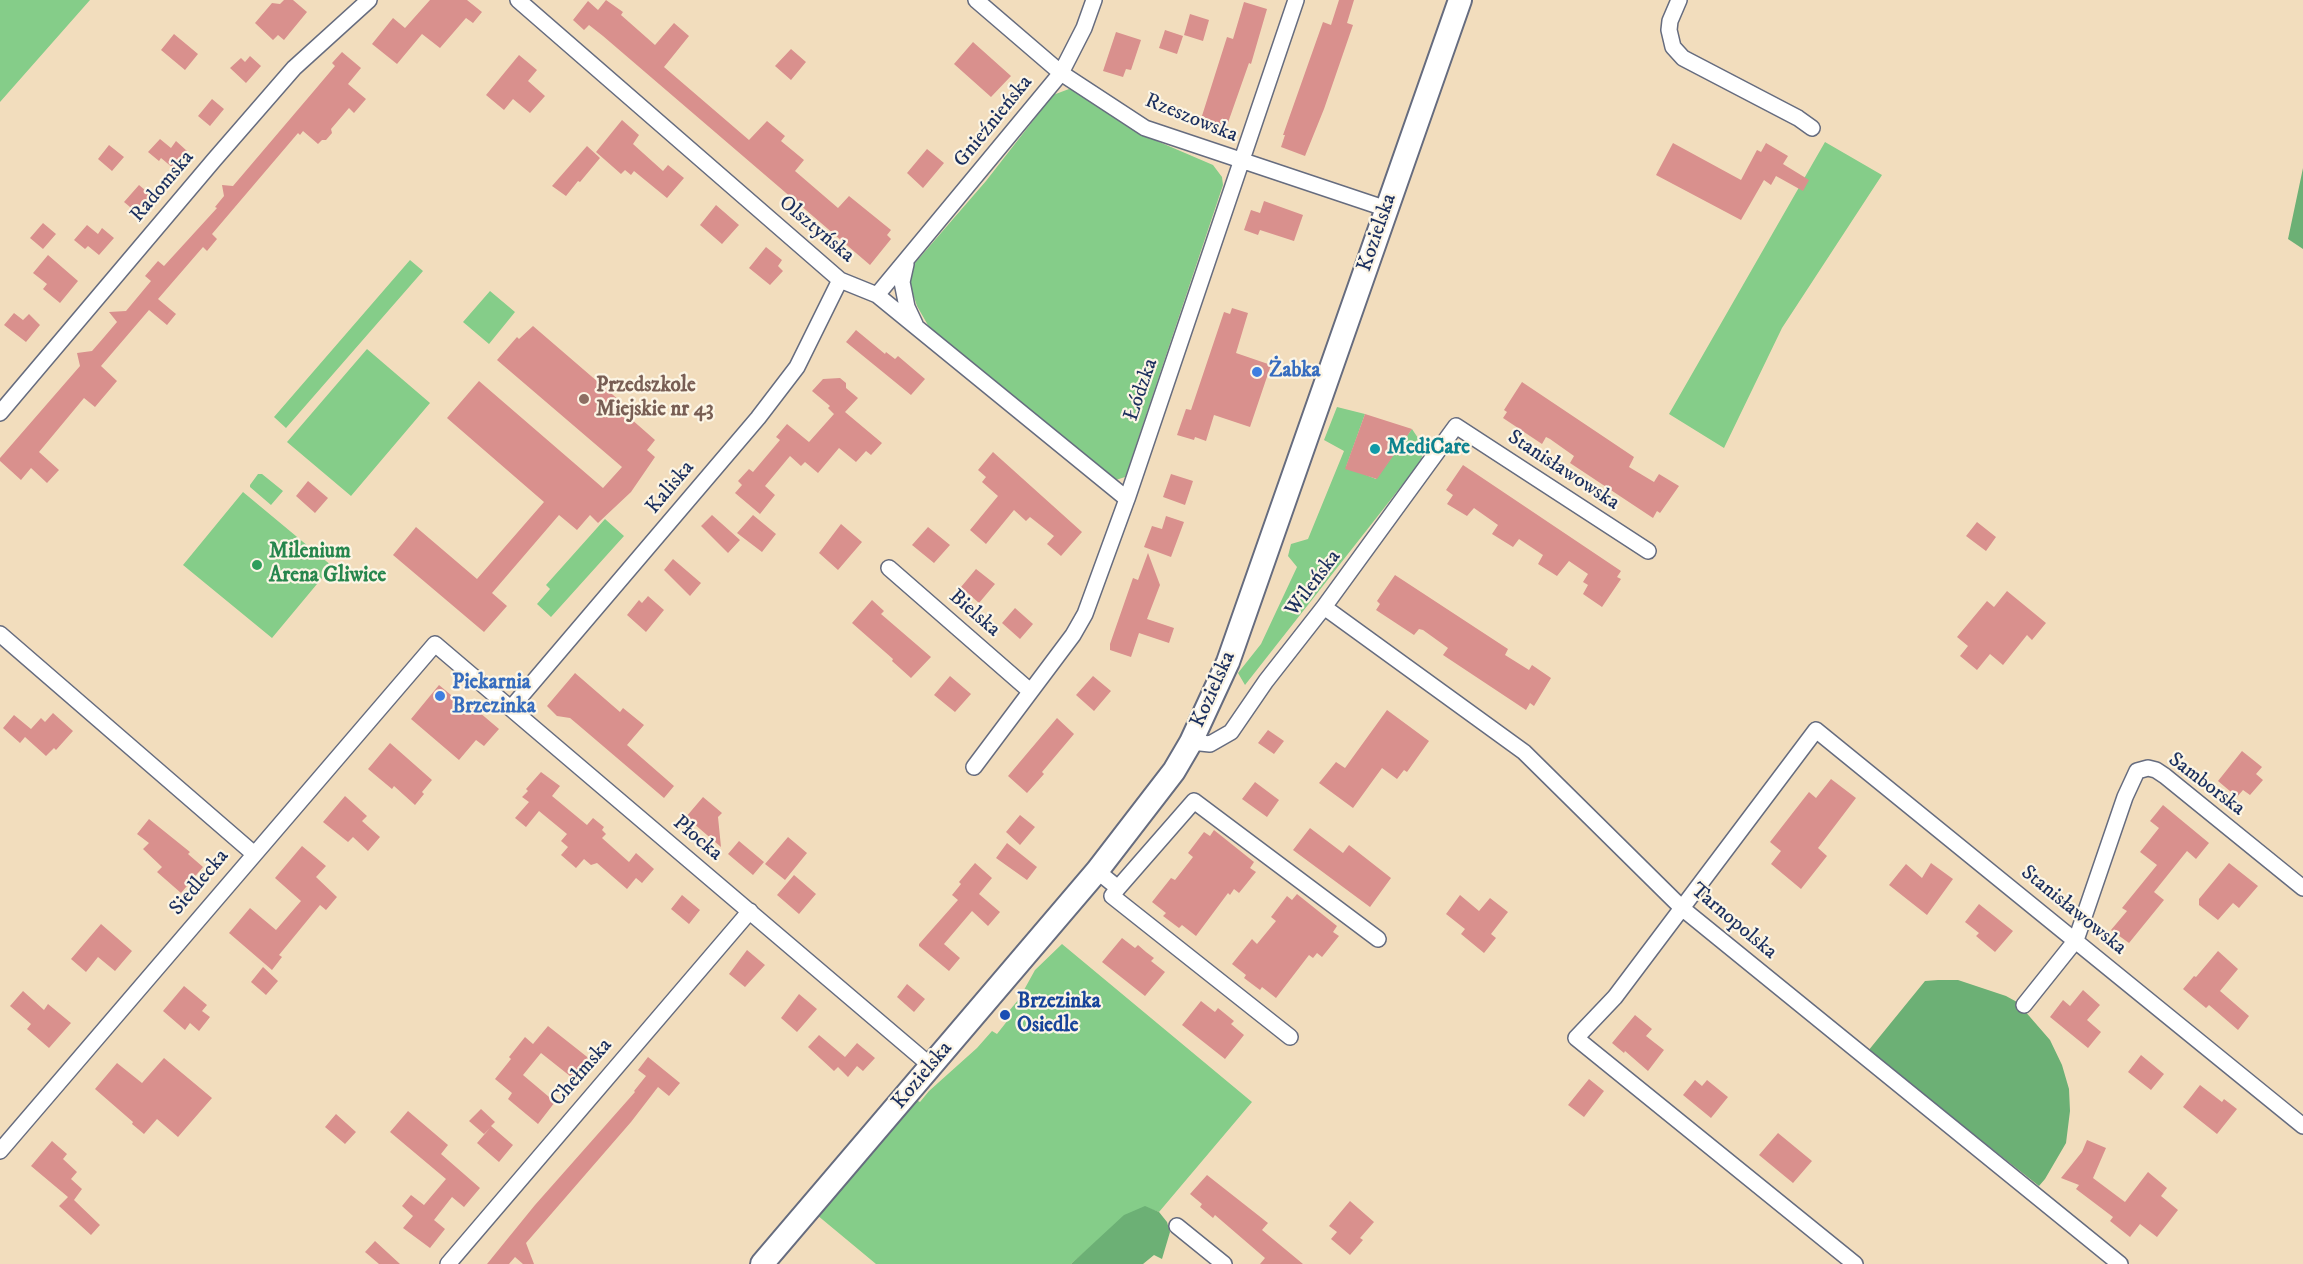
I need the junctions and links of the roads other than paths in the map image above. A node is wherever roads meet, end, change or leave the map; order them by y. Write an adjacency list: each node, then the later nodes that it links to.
1 (369, 0): 16 (street, Radomska)
2 (518, 0): 13 (street, Olsztyńska)
3 (976, 0): 8 (street, Rzeszowska)
4 (1094, 0): 8 (street, Gnieźnieńska)
5 (1296, 0): 10 (street, Łódzka)
6 (1460, 0): 11 (street, Kozielska)
7 (1679, 0): 9 (street)
8 (1061, 73): 10 (street, Rzeszowska); 12 (street, Gnieźnieńska)
9 (1812, 128)
10 (1241, 161): 11 (street, Rzeszowska); 18 (street, Łódzka)
11 (1387, 208): 26 (street, Kozielska)
12 (908, 259): 14 (street, Gnieźnieńska); 15 (street, Gnieźnieńska)
13 (840, 280): 14 (street, Olsztyńska); 25 (street, Kaliska)
14 (877, 295): 15 (street, Olsztyńska)
15 (916, 327): 18 (street, Olsztyńska)
16 (0, 413)
17 (1456, 426): 19 (street, Stanisławowska); 21 (street, Wileńska)
18 (1127, 499): 24 (street, Łódzka)
19 (1648, 551)
20 (889, 568): 24 (street, Bielska)
21 (1324, 608): 26 (street, Wileńska); 32 (street, Tarnopolska)
22 (0, 634): 28 (street)
23 (435, 644): 25 (street, Płocka); 28 (street, Siedlecka)
24 (1030, 691): 27 (street, Łódzka)
25 (511, 708): 33 (street, Płocka)
26 (1191, 742): 29 (street, Kozielska)
27 (974, 767)
28 (253, 853): 40 (street, Siedlecka)
29 (1097, 871): 30 (street); 38 (street, Kozielska)
30 (1118, 888): 34 (street); 37 (street)
31 (2303, 888): 35 (street, Samborska)
32 (1683, 909): 35 (street, Stanisławowska); 45 (street); 46 (street, Tarnopolska)
33 (750, 911): 38 (street, Płocka); 42 (street, Chełmska)
34 (1378, 939)
35 (2076, 940): 36 (street); 39 (street, Stanisławowska)
36 (2024, 1005)
37 (1290, 1037)
38 (931, 1066): 43 (street, Kozielska)
39 (2303, 1126)
40 (0, 1151)
41 (1178, 1226): 44 (street)
42 (448, 1264)
43 (762, 1264)
44 (1224, 1264)
45 (1855, 1264)
46 (2120, 1264)

